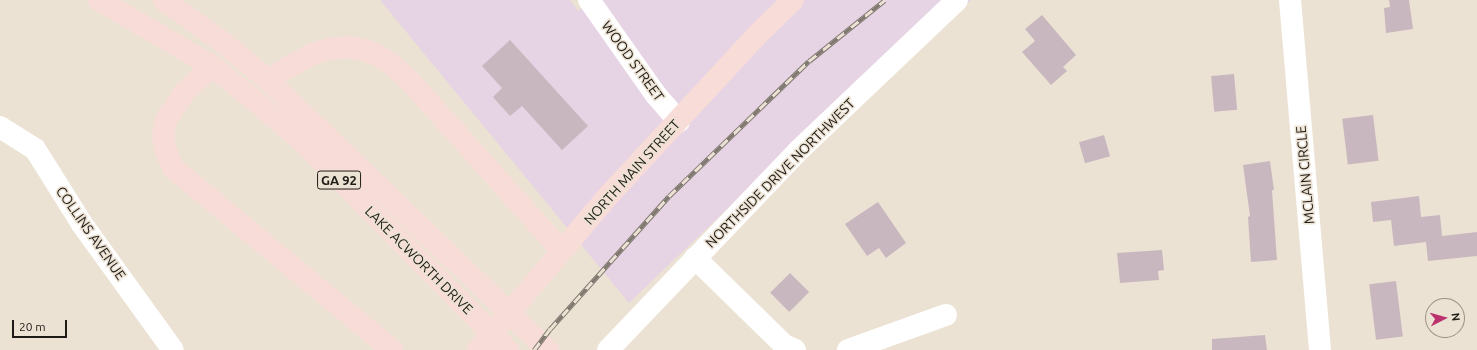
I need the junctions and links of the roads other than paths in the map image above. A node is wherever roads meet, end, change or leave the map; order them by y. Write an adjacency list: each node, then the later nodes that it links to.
1 (100, 0): 7 (main road, LAKE ACWORTH DRIVE / GA 92)
2 (164, 0): 8 (main road, LAKE ACWORTH DRIVE / GA 92)
3 (590, 0): 9 (street, WOOD STREET)
4 (793, 0): 9 (main road, NORTH MAIN STREET)
5 (957, 0): 12 (street, NORTHSIDE DRIVE NORTHWEST)
6 (1290, 0): 22 (street, MCLAIN CIRCLE)
7 (212, 66): 15 (main road); 17 (main road, LAKE ACWORTH DRIVE / GA 92)
8 (269, 81): 11 (main road); 18 (main road, LAKE ACWORTH DRIVE / GA 92)
9 (679, 121): 11 (main road, NORTH MAIN STREET)
10 (0, 127): 14 (street, COLLINS AVENUE)
11 (562, 251): 16 (main road, NORTH MAIN STREET)
12 (695, 258): 19 (street, NORTHSIDE DRIVE NORTHWEST); 20 (street)
13 (946, 315): 21 (street)
14 (173, 350)
15 (392, 350)
16 (478, 350)
17 (508, 350)
18 (548, 350)
19 (608, 350)
20 (795, 350)
21 (848, 350)
22 (1320, 350)

